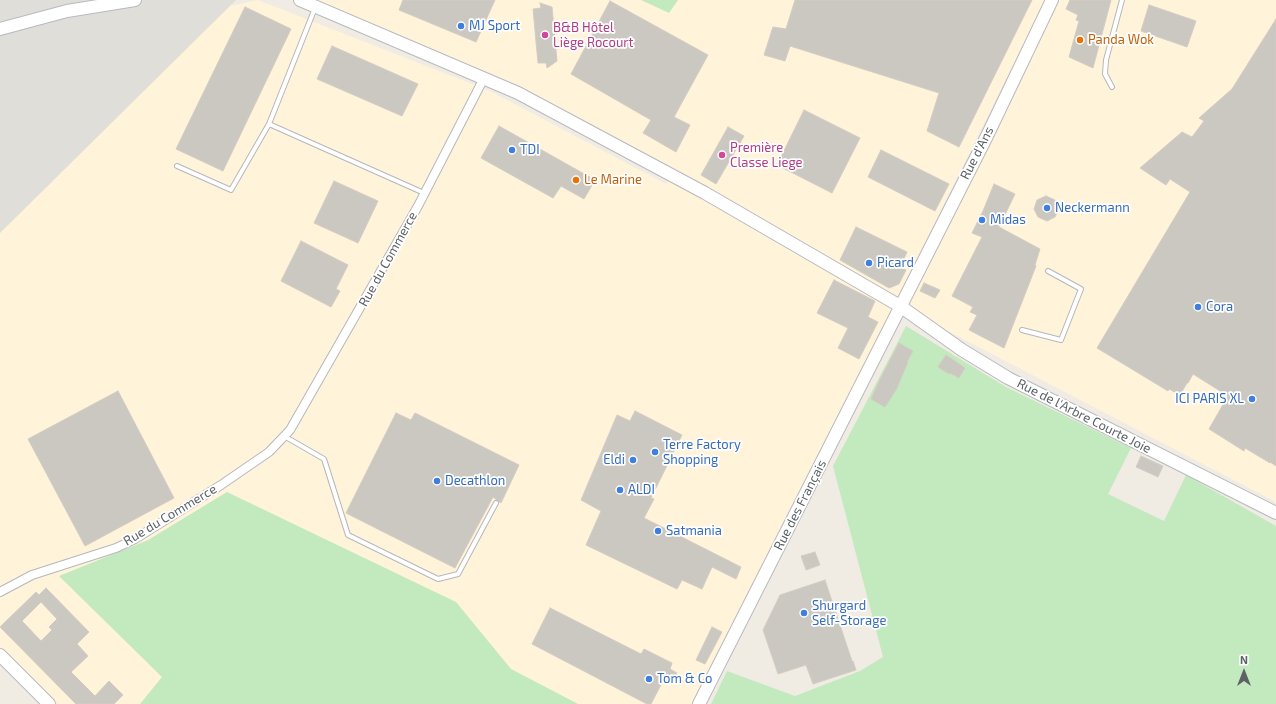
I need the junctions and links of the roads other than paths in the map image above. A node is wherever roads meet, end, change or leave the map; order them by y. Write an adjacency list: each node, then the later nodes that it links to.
1 (136, 0): 6 (street)
2 (300, 0): 5 (street, Rue de l'Arbre Courte Joie)
3 (1052, 0): 13 (street, Rue d'Ans)
4 (1122, 0): 8 (lane)
5 (316, 7): 7 (street, Rue de l'Arbre Courte Joie); 9 (lane)
6 (0, 29)
7 (484, 78): 11 (street, Rue du Commerce); 13 (street, Rue de l'Arbre Courte Joie)
8 (1112, 87)
9 (269, 124): 10 (lane); 11 (lane)
10 (177, 166)
11 (424, 193): 15 (street, Rue du Commerce)
12 (1048, 271): 14 (lane)
13 (900, 306): 17 (street, Rue de l'Arbre Courte Joie); 21 (street, Rue des Français)
14 (1022, 330)
15 (284, 436): 16 (lane); 18 (street, Rue du Commerce)
16 (496, 503)
17 (1276, 513)
18 (0, 592)
19 (0, 655): 20 (street)
20 (49, 704)
21 (699, 704)

